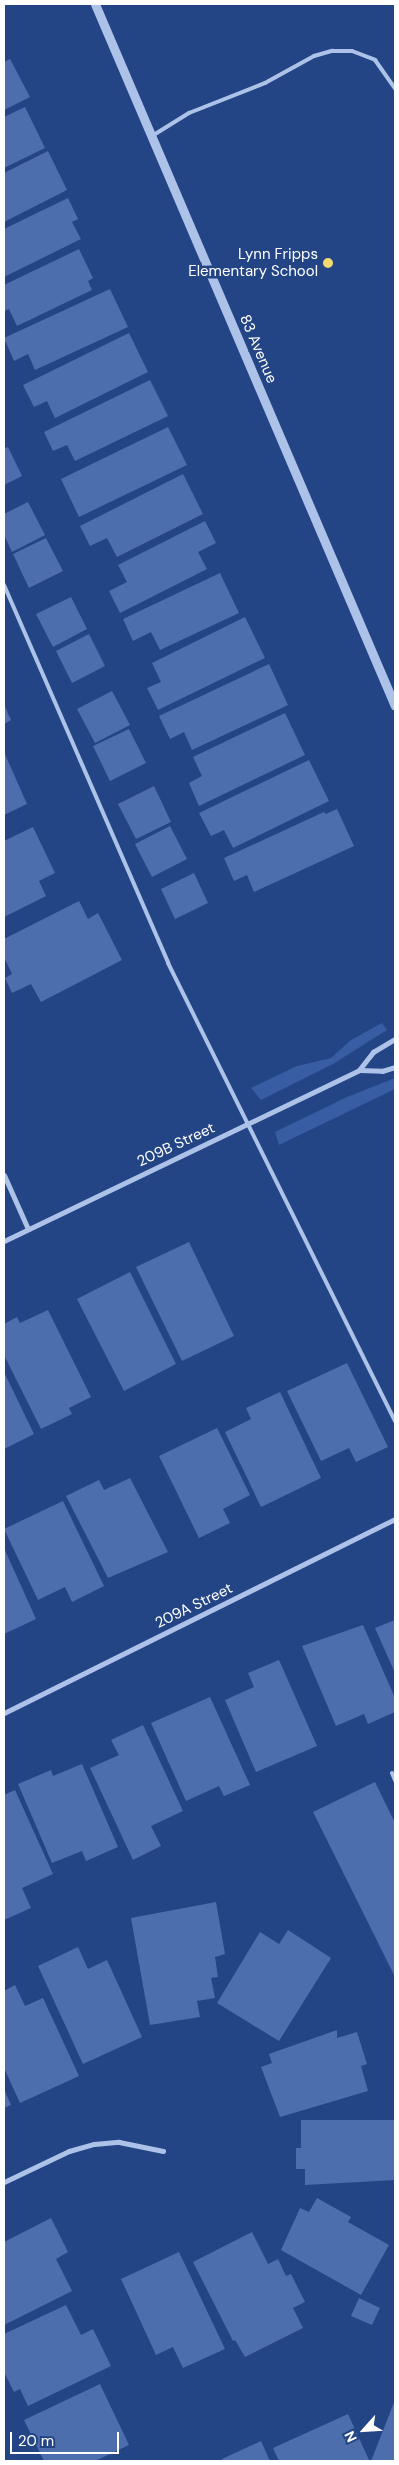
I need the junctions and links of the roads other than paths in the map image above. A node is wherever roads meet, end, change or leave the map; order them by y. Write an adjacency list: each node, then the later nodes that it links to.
1 (95, 4): 3 (street, 83 Avenue)
2 (395, 89): 3 (lane)
3 (152, 136): 5 (street, 83 Avenue)
4 (4, 585): 9 (lane)
5 (395, 706)
6 (395, 1039): 8 (street, 209B Street)
7 (395, 1067): 8 (street, 209B Street)
8 (359, 1070): 9 (street, 209B Street)
9 (249, 1124): 11 (street, 209B Street); 13 (lane)
10 (4, 1175): 11 (street)
11 (28, 1229): 12 (street, 209B Street)
12 (4, 1241)
13 (395, 1421)
14 (395, 1519): 15 (street, 209A Street)
15 (4, 1713)
16 (392, 1773): 17 (lane)
17 (395, 1780)
18 (163, 2151): 19 (street)
19 (4, 2182)

